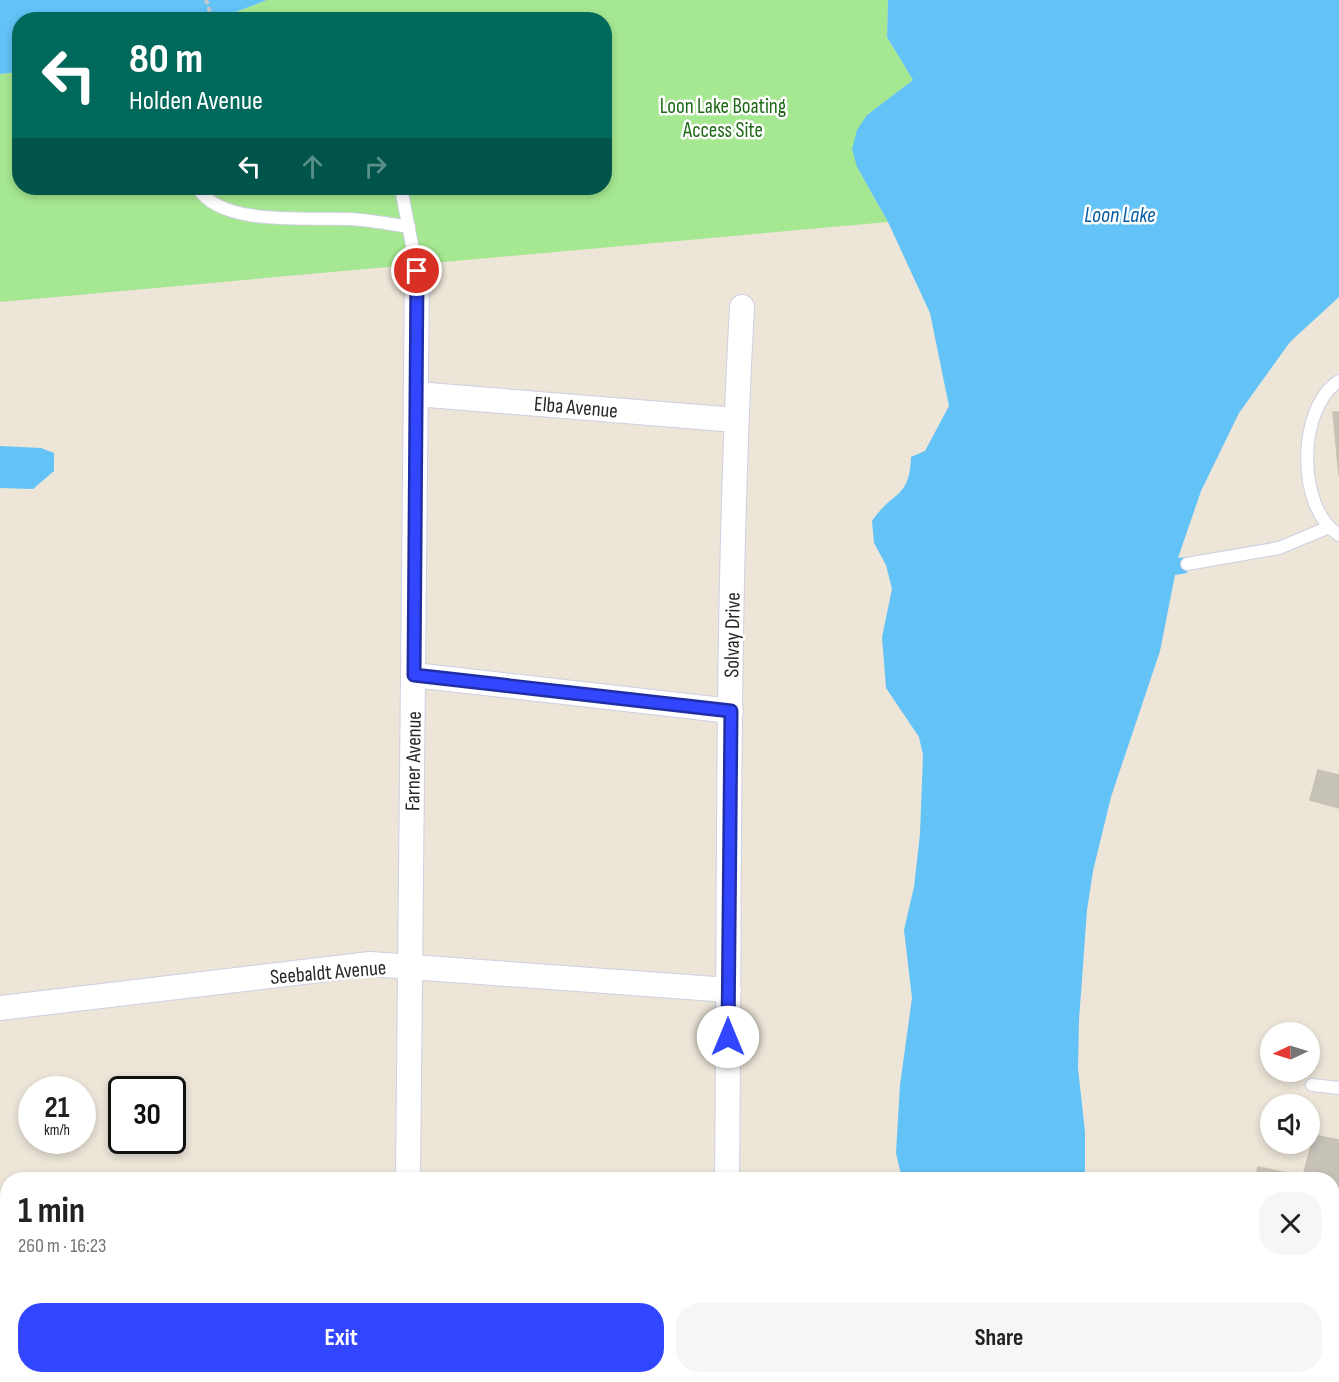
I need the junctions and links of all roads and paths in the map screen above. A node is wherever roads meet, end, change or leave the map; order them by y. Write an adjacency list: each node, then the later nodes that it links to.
1 (203, 195): 3 (lane)
2 (403, 195): 3 (lane)
3 (409, 227): 4 (lane)
4 (417, 271): 7 (street, Farner Avenue)
5 (742, 307): 8 (street, Solvay Drive)
6 (1339, 381): 9 (lane)
7 (416, 394): 8 (street, Elba Avenue); 12 (street, Farner Avenue)
8 (736, 420): 13 (street, Solvay Drive)
9 (1328, 528): 10 (lane); 11 (lane)
10 (1339, 535)
11 (1187, 564)
12 (414, 675): 13 (street); 14 (street, Farner Avenue)
13 (731, 711): 15 (street, Solvay Drive)
14 (410, 966): 15 (street, Seebaldt Avenue); 16 (street, Seebaldt Avenue); 19 (street, Farner Avenue)
15 (729, 990): 20 (street, Solvay Drive)
16 (0, 1008)
17 (1312, 1085): 18 (lane)
18 (1339, 1088)
19 (408, 1172)
20 (727, 1172)

